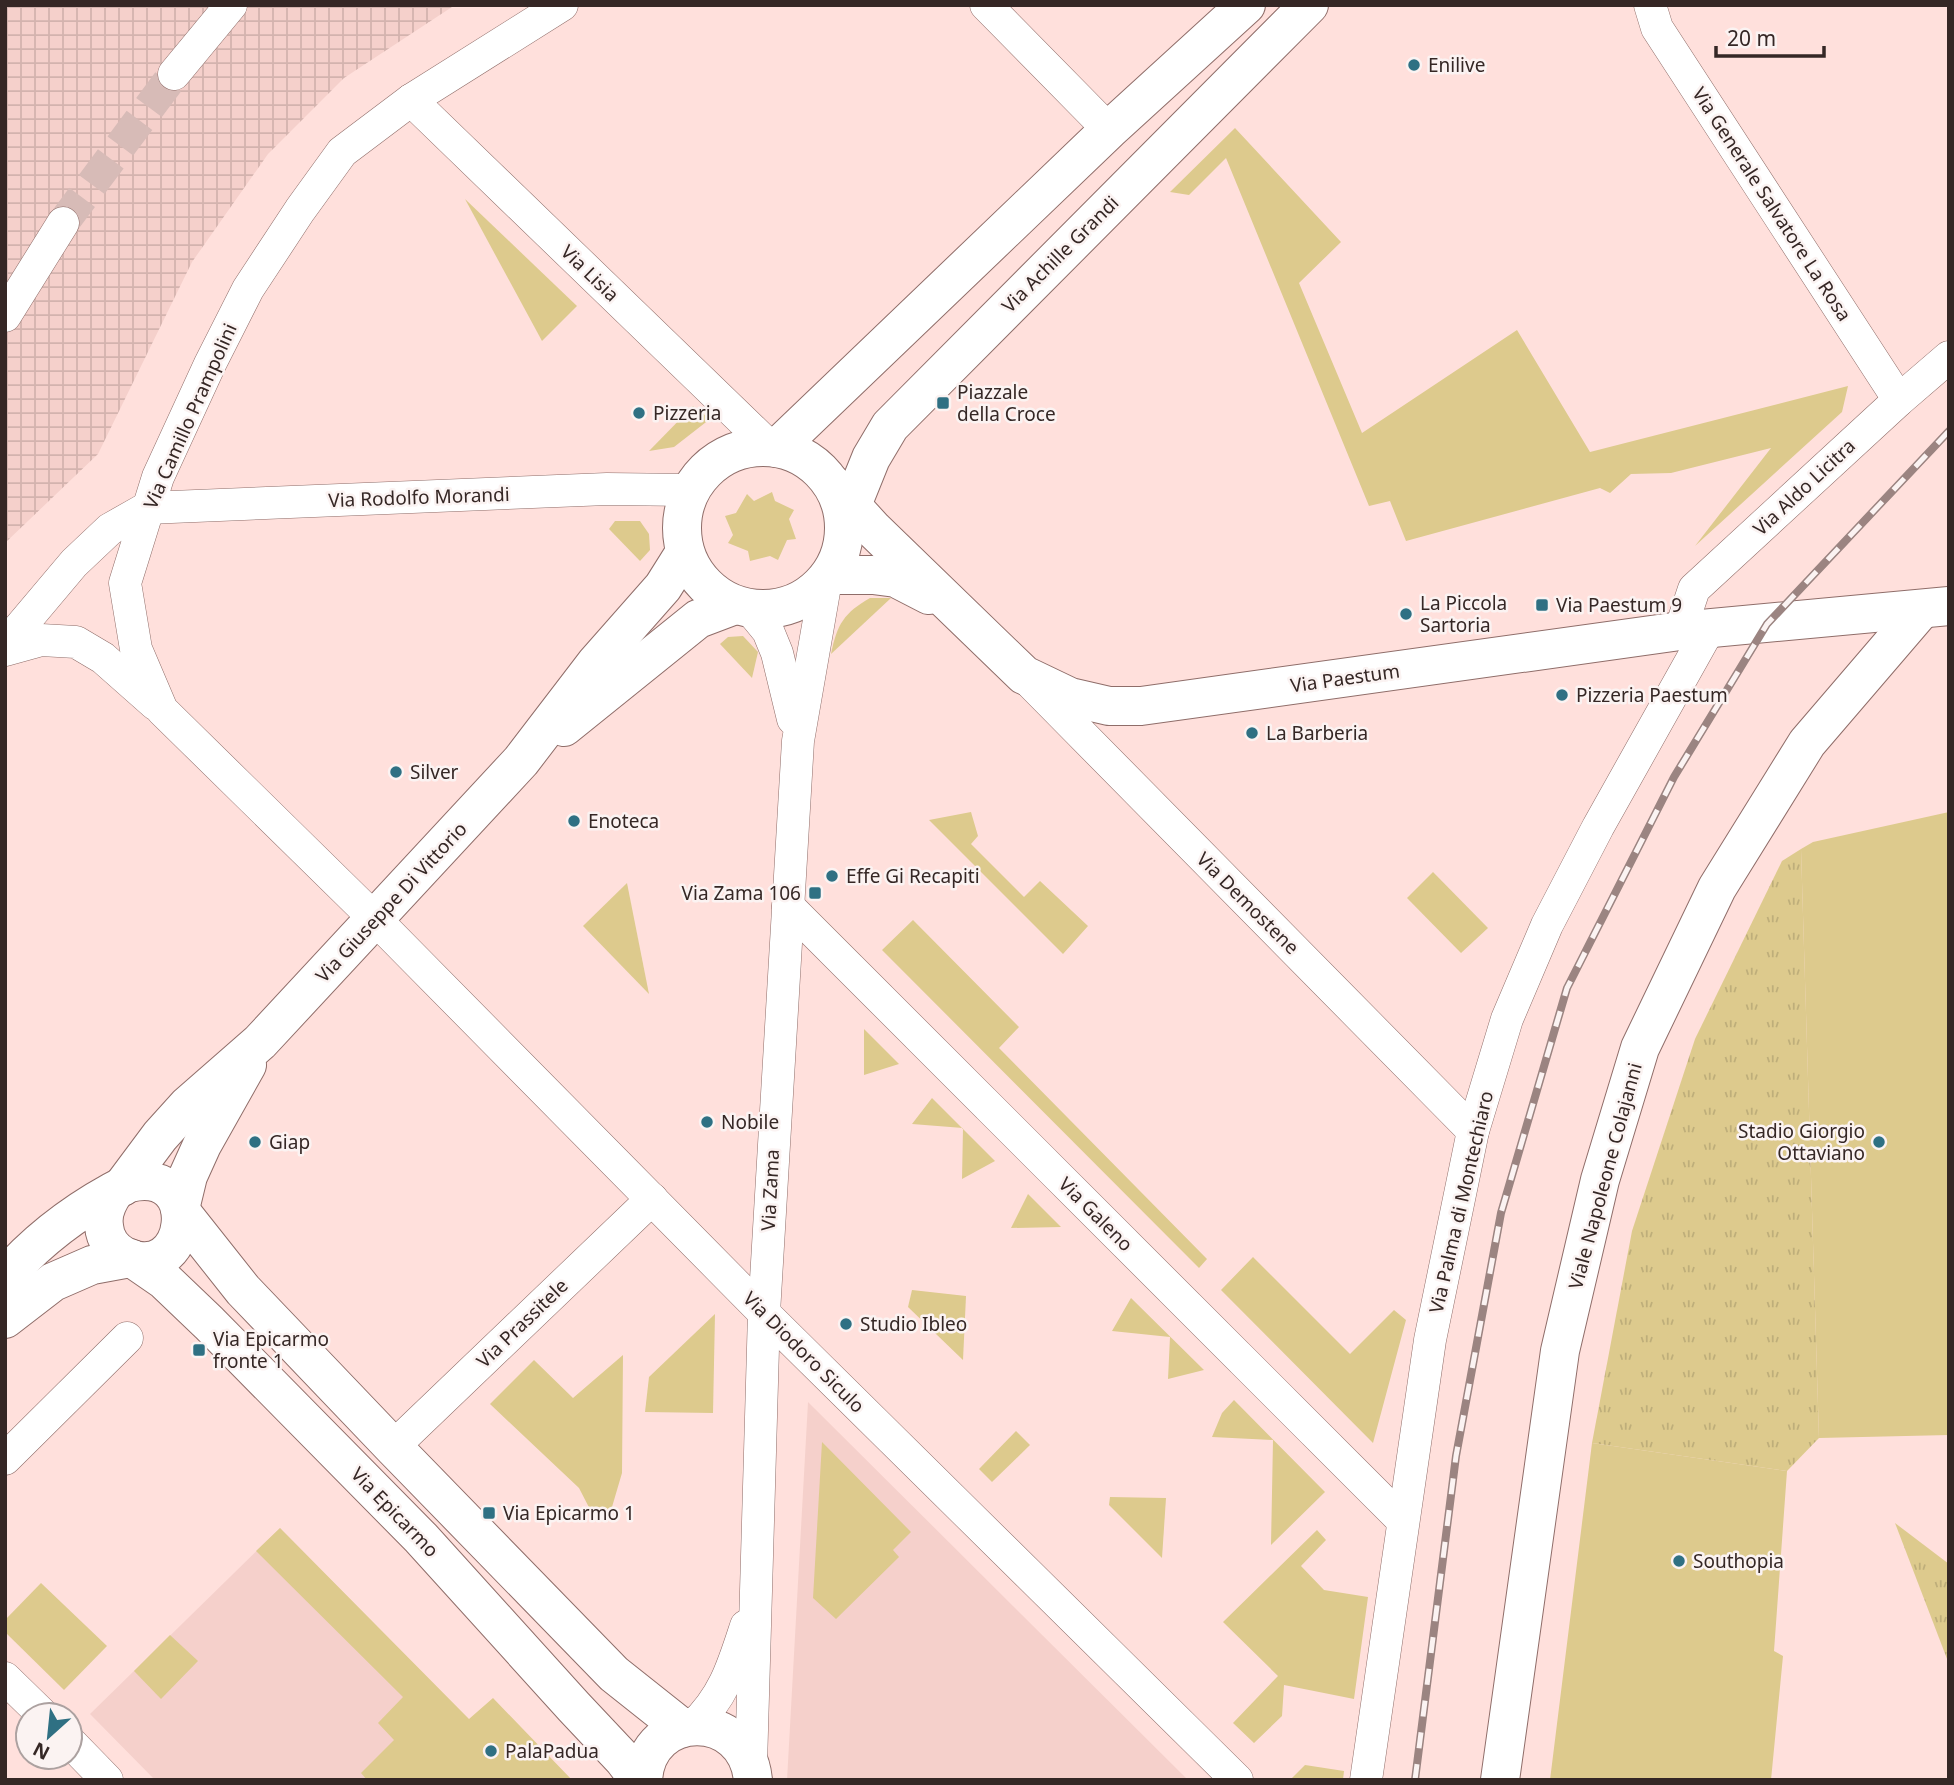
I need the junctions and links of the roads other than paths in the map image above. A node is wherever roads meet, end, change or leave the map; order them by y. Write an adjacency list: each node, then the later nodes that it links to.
1 (231, 5): 7 (street)
2 (562, 5): 8 (street, Via Camillo Prampolini)
3 (986, 5): 9 (street)
4 (1246, 5): 9 (main road)
5 (1309, 5): 16 (main road, Via Achille Grandi)
6 (1650, 5): 13 (street, Via Generale Salvatore La Rosa)
7 (174, 74)
8 (411, 100): 14 (street, Via Lisia); 17 (street, Via Camillo Prampolini)
9 (1109, 130): 14 (main road)
10 (63, 223): 11 (street)
11 (5, 316)
12 (1949, 357): 13 (street, Via Aldo Licitra)
13 (1899, 400): 23 (street, Via Aldo Licitra)
14 (774, 447): 15 (main road); 16 (main road)
15 (690, 490): 17 (street, Via Rodolfo Morandi); 18 (main road)
16 (843, 505): 19 (main road); 21 (main road, Via Paestum)
17 (148, 508): 24 (street); 26 (street, Via Camillo Prampolini)
18 (685, 552): 20 (main road); 28 (main road)
19 (828, 578): 20 (main road); 21 (main road); 27 (street)
20 (743, 607): 27 (street); 28 (main road)
21 (954, 608): 25 (main road, Via Paestum)
22 (1935, 608): 23 (main road, Via Paestum); 54 (main road, Viale Napoleone Colajanni)
23 (1695, 630): 25 (main road, Via Paestum); 32 (street, Via Palma di Montechiaro)
24 (5, 648): 26 (street)
25 (1024, 675): 32 (street, Via Demostene)
26 (162, 710): 30 (street, Via Camillo Prampolini)
27 (798, 741): 29 (street, Via Zama)
28 (521, 761): 30 (main road, Via Giuseppe Di Vittorio)
29 (788, 906): 38 (street, Via Zama); 43 (street, Via Galeno)
30 (376, 920): 31 (main road, Via Giuseppe Di Vittorio); 34 (street, Via Diodoro Siculo)
31 (260, 1042): 33 (main road); 35 (main road)
32 (1473, 1131): 43 (street, Via Palma di Montechiaro)
33 (118, 1189): 35 (main road); 36 (main road); 37 (main road)
34 (652, 1199): 38 (street, Via Diodoro Siculo); 41 (street, Via Prassitele)
35 (181, 1211): 36 (main road); 41 (main road)
36 (133, 1259): 39 (main road); 51 (main road, Via Epicarmo)
37 (5, 1277)
38 (764, 1312): 44 (street, Via Zama); 52 (street, Via Diodoro Siculo)
39 (5, 1319)
40 (127, 1338): 42 (street)
41 (393, 1447): 47 (main road)
42 (5, 1459)
43 (1403, 1521): 53 (street, Via Palma di Montechiaro)
44 (755, 1598): 47 (street); 49 (street, Via Zama)
45 (5, 1678): 46 (street)
46 (29, 1701)
47 (687, 1727): 49 (main road); 51 (main road)
48 (84, 1756): 50 (street)
49 (752, 1772)
50 (107, 1780)
51 (641, 1780)
52 (1237, 1780)
53 (1366, 1780)
54 (1500, 1780)

